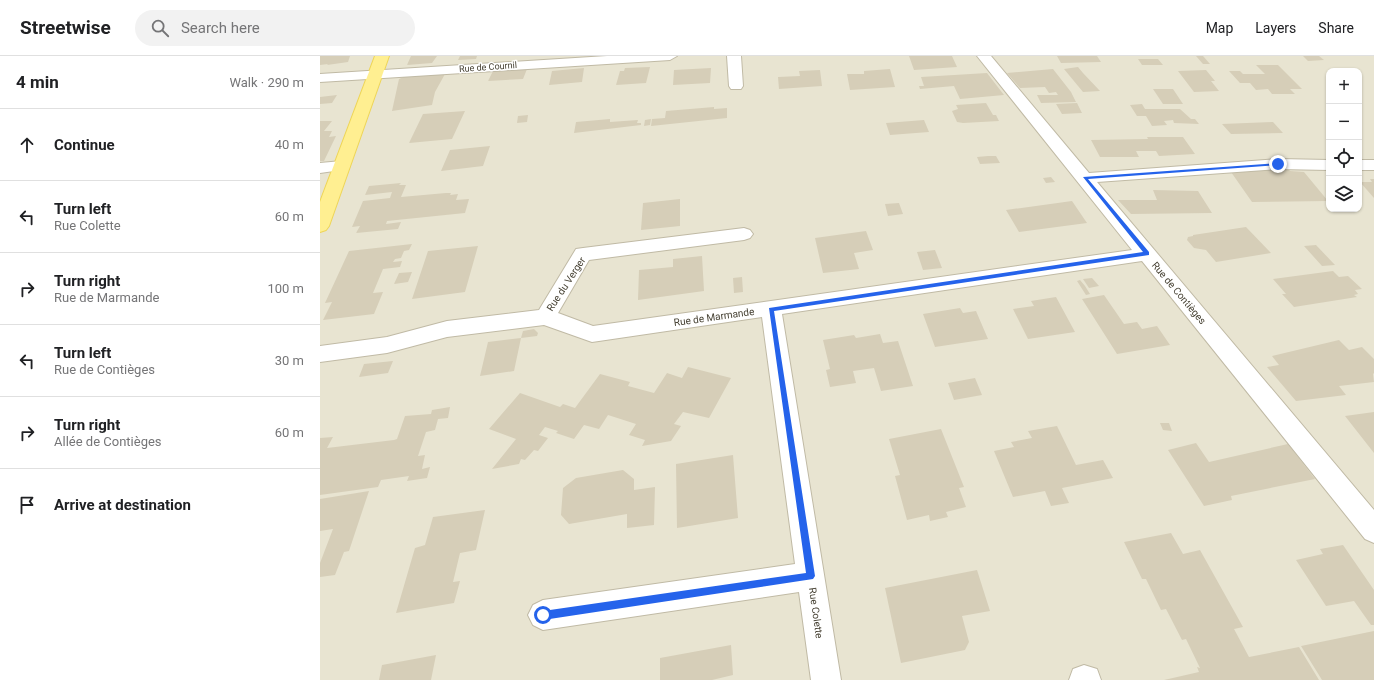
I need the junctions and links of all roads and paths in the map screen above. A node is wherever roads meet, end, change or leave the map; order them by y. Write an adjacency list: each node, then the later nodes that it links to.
1 (382, 56): 5 (main road)
2 (670, 56): 5 (street, Rue de Cournil)
3 (734, 56): 7 (street)
4 (984, 56): 13 (street, Rue de Contièges)
5 (377, 75): 6 (street, Rue de Cournil); 11 (main road)
6 (320, 78)
7 (736, 86)
8 (1326, 164): 13 (street)
9 (1362, 165): 10 (street)
10 (1374, 165)
11 (342, 166): 12 (street); 14 (main road)
12 (320, 168)
13 (1084, 178): 16 (street, Rue de Contièges)
14 (320, 226)
15 (744, 234): 18 (street, Rue du Verger)
16 (1147, 254): 17 (street, Rue de Marmande); 20 (street, Rue de Contièges)
17 (771, 309): 18 (street, Rue de Marmande); 21 (street, Rue Colette)
18 (545, 317): 19 (street, Rue du Verger)
19 (320, 354)
20 (1371, 521)
21 (810, 576): 22 (street); 23 (street, Rue Colette)
22 (543, 615)
23 (826, 680)

